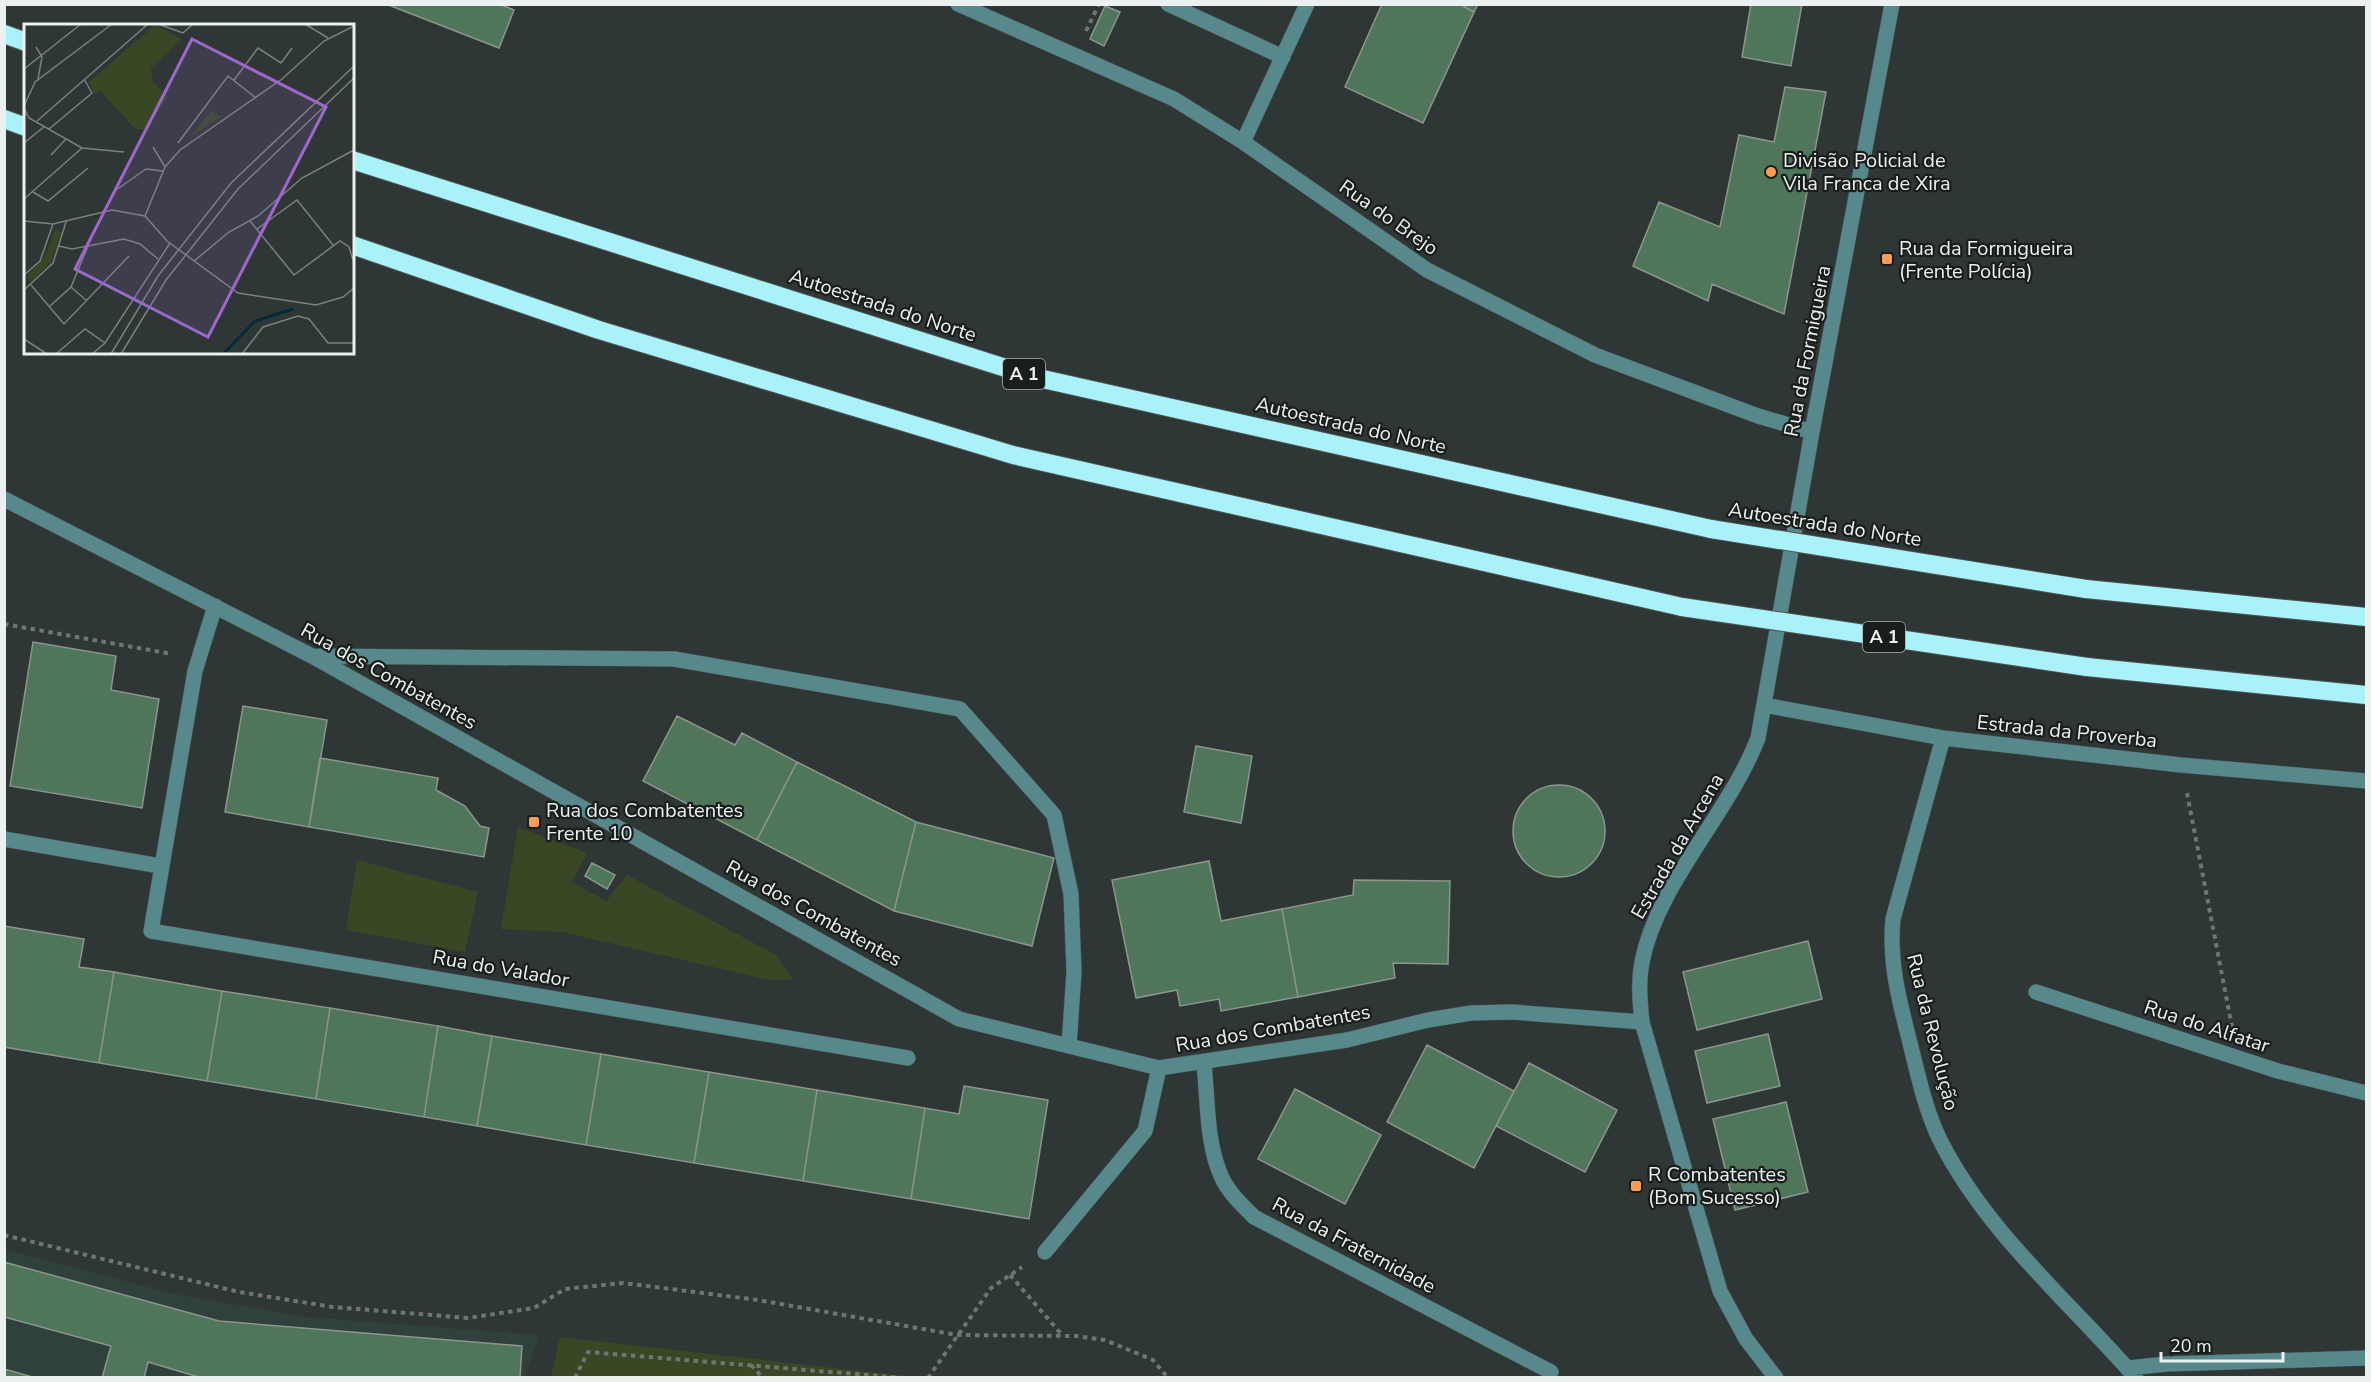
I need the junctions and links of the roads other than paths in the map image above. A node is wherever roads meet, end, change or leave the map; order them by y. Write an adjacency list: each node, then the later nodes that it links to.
1 (958, 4): 10 (street, Rua do Brejo)
2 (1168, 4): 7 (street)
3 (1306, 4): 7 (street)
4 (1892, 4): 13 (street, Rua da Formigueira)
5 (4, 34): 6 (highway)
6 (24, 41)
7 (1283, 57): 10 (street)
8 (4, 119): 9 (highway)
9 (24, 126)
10 (1243, 142): 13 (street, Rua do Brejo)
11 (354, 161): 16 (highway, Autoestrada do Norte / A 1, bridge)
12 (354, 246): 18 (highway, A 1, bridge)
13 (1812, 432): 19 (street, Rua da Formigueira)
14 (4, 499): 15 (street, Rua dos Combatentes)
15 (215, 606): 17 (street, Rua dos Combatentes); 23 (street, Rua do Valador)
16 (2367, 616)
17 (312, 656): 26 (street, Rua dos Combatentes); 26 (street)
18 (2367, 695)
19 (1764, 705): 20 (street, Estrada da Proverba); 25 (street, Estrada da Arcena)
20 (1943, 738): 21 (street, Estrada da Proverba); 34 (street, Rua da Revolução)
21 (2367, 781)
22 (4, 839): 23 (street)
23 (160, 866): 27 (street, Rua do Valador)
24 (2036, 992): 30 (street, Rua do Alfatar)
25 (1642, 1022): 28 (street, Rua dos Combatentes); 35 (street, Estrada da Arcena)
26 (1069, 1046): 29 (street, Rua dos Combatentes)
27 (908, 1058)
28 (1204, 1064): 29 (street, Rua dos Combatentes); 33 (street, Rua da Fraternidade)
29 (1159, 1068): 31 (street)
30 (2367, 1093)
31 (1045, 1252)
32 (2367, 1358): 34 (street)
33 (1551, 1372)
34 (2132, 1373)
35 (1776, 1377)

